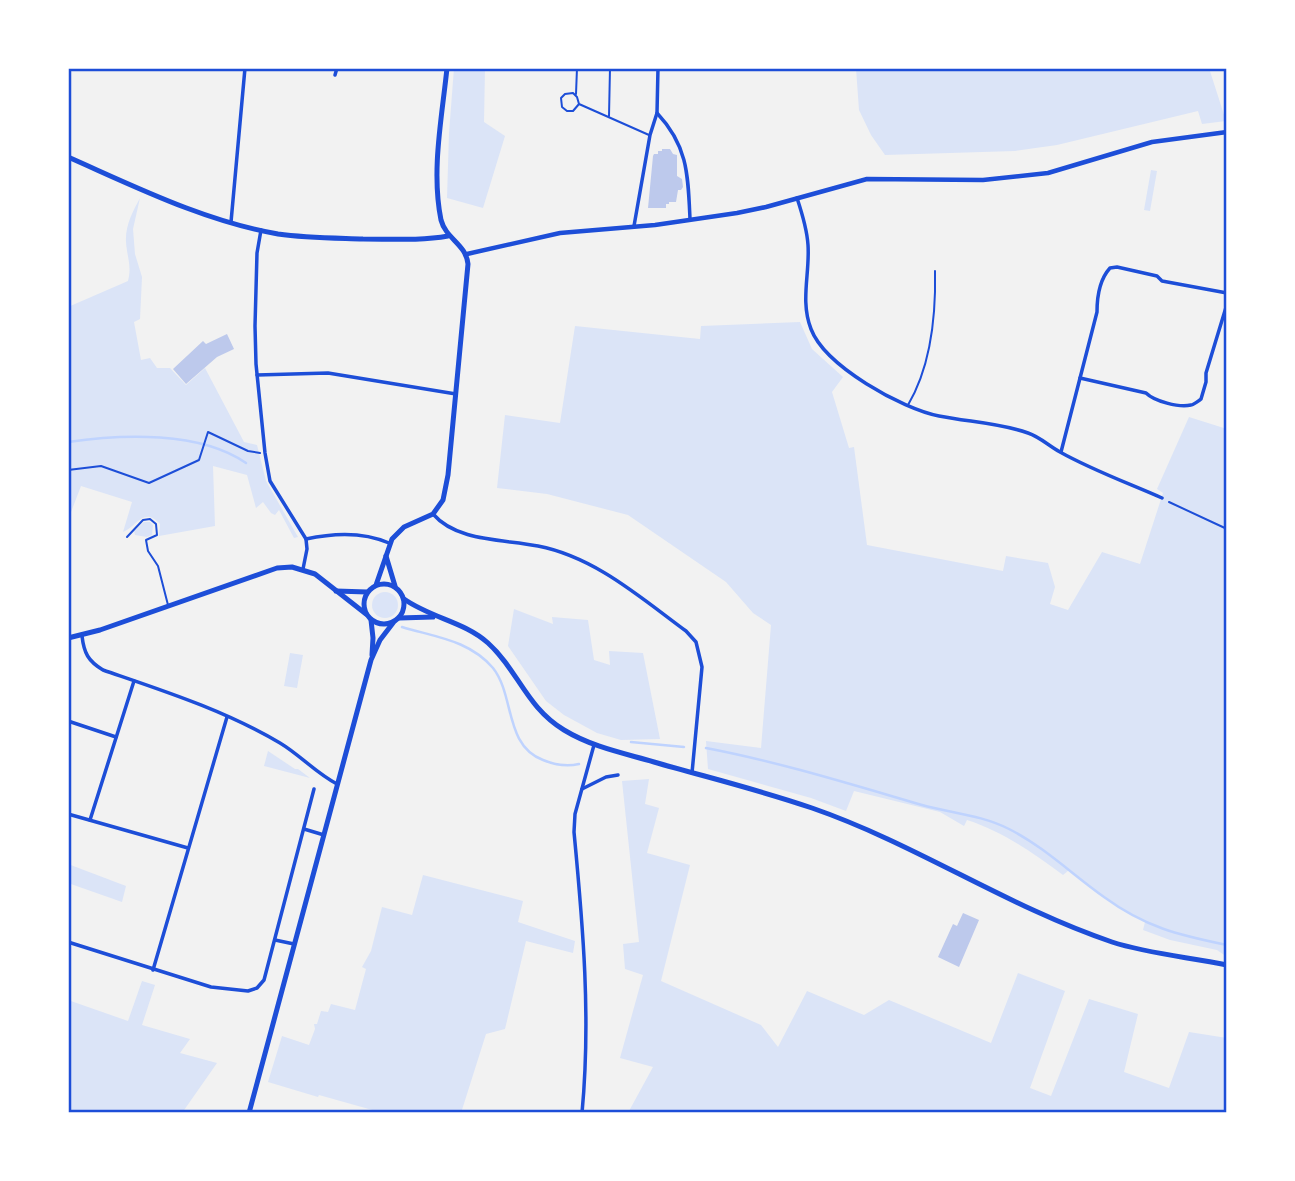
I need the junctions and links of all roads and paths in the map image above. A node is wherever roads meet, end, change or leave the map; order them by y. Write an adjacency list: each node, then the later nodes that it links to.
1 (245, 68): 17 (street)
2 (337, 68): 7 (street)
3 (447, 68): 20 (main road)
4 (577, 68): 8 (lane)
5 (610, 68): 11 (lane)
6 (659, 68): 10 (street)
7 (335, 75)
8 (576, 95): 9 (lane); 9 (lane)
9 (579, 104): 11 (lane)
10 (657, 113): 13 (street); 16 (street)
11 (609, 118): 13 (lane)
12 (1227, 132): 15 (street)
13 (650, 135): 18 (street)
14 (68, 157): 17 (main road)
15 (797, 198): 16 (street); 28 (street)
16 (690, 219): 18 (street)
17 (230, 222): 19 (main road)
18 (634, 226): 21 (street)
19 (261, 230): 20 (main road); 25 (street)
20 (448, 236): 21 (main road)
21 (467, 254): 27 (main road)
22 (935, 271): 28 (lane)
23 (1227, 293): 26 (street)
24 (1227, 304): 26 (street)
25 (257, 375): 27 (street); 30 (street)
26 (1080, 377): 29 (street)
27 (458, 395): 33 (main road)
28 (907, 406): 29 (street)
29 (1061, 452): 32 (street)
30 (265, 453): 31 (path); 36 (street)
31 (68, 470)
32 (1162, 498): 34 (path)
33 (433, 514): 37 (main road); 59 (street)
34 (1227, 529)
35 (127, 537): 45 (lane)
36 (306, 539): 37 (street); 39 (street)
37 (390, 544): 38 (main road)
38 (386, 555): 40 (main road); 41 (main road)
39 (303, 569): 42 (main road); 45 (main road)
40 (376, 585): 41 (main road); 43 (main road)
41 (395, 586): 44 (main road)
42 (335, 591): 43 (main road); 46 (main road)
43 (367, 592): 46 (main road)
44 (404, 599): 47 (main road); 48 (main road)
45 (168, 606): 51 (main road)
46 (366, 614): 49 (main road)
47 (436, 617): 48 (main road); 58 (main road)
48 (399, 618): 50 (main road)
49 (371, 620): 50 (main road); 53 (main road)
50 (393, 623): 53 (main road)
51 (82, 636): 52 (main road); 54 (street)
52 (68, 638)
53 (371, 660): 61 (main road)
54 (134, 681): 55 (street); 57 (street)
55 (227, 716): 61 (street); 68 (street)
56 (68, 722): 57 (street)
57 (116, 737): 65 (street)
58 (594, 745): 59 (main road); 63 (street)
59 (692, 773): 72 (main road)
60 (618, 775): 63 (street)
61 (338, 784): 67 (main road)
62 (314, 789): 66 (street)
63 (582, 789): 75 (street)
64 (68, 814): 65 (street)
65 (90, 820): 68 (street)
66 (304, 829): 67 (street); 69 (street)
67 (324, 835): 71 (main road)
68 (188, 848): 73 (street)
69 (275, 940): 71 (street); 73 (street)
70 (68, 942): 73 (street)
71 (295, 944): 74 (main road)
72 (1227, 965)
73 (153, 970)
74 (249, 1113)
75 (582, 1113)

